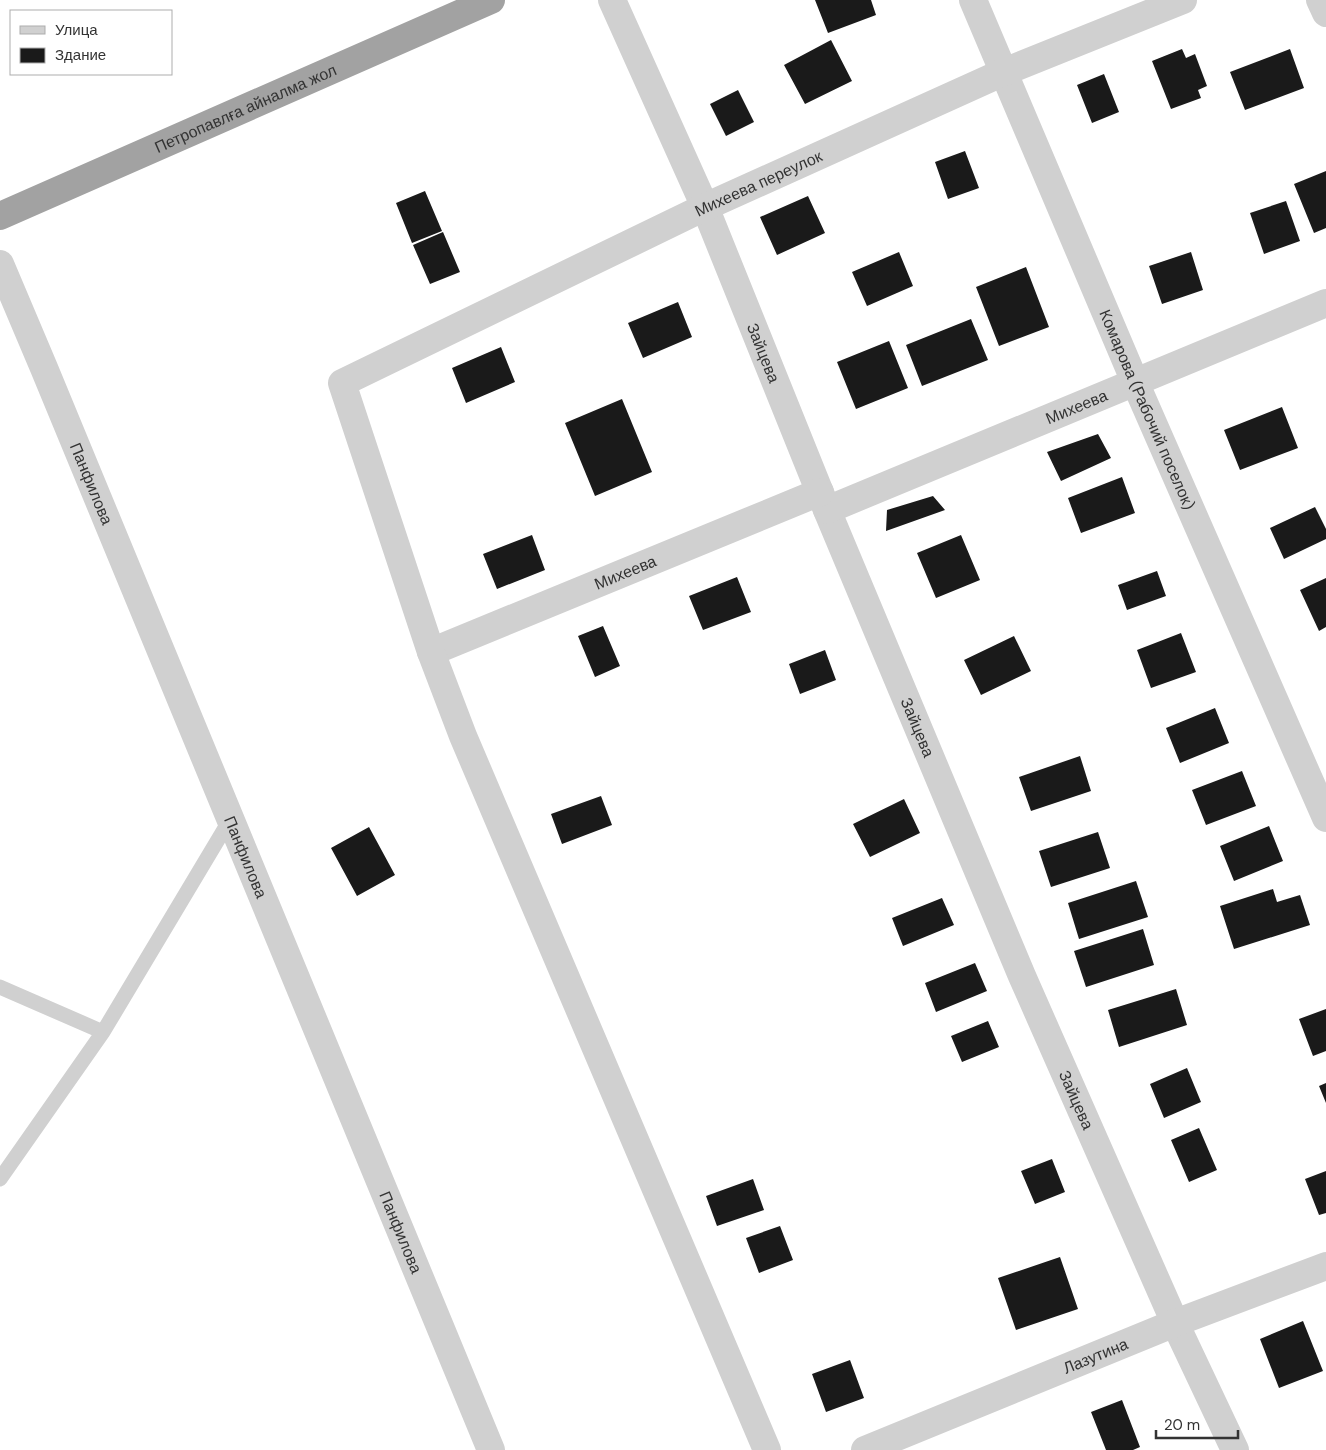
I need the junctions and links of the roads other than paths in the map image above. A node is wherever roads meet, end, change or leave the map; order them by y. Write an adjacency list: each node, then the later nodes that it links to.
1 (491, 0): 9 (highway, Петропавлға айналма жол)
2 (612, 0): 8 (street, Зайцева)
3 (973, 0): 7 (street, Комарова (Рабочий поселок))
4 (1183, 0): 7 (street, Михеева переулок)
5 (1320, 0): 6 (street)
6 (1326, 13)
7 (1004, 72): 8 (street, Михеева переулок); 12 (street, Комарова (Рабочий поселок))
8 (705, 207): 13 (street, Зайцева); 14 (street, Михеева переулок)
9 (0, 216)
10 (0, 264): 15 (street, Панфилова)
11 (1326, 303): 12 (street, Михеева)
12 (1135, 382): 13 (street, Михеева); 16 (street, Комарова (Рабочий поселок))
13 (823, 501): 14 (street, Михеева); 21 (street, Зайцева)
14 (431, 652): 23 (street)
15 (231, 818): 18 (lane); 22 (street, Панфилова)
16 (1326, 818)
17 (0, 987): 18 (lane)
18 (103, 1032): 19 (lane)
19 (0, 1179)
20 (1326, 1266): 21 (street, Лазутина)
21 (1175, 1323): 24 (street, Лазутина); 25 (street, Зайцева)
22 (491, 1450)
23 (767, 1450)
24 (865, 1450)
25 (1235, 1450)

